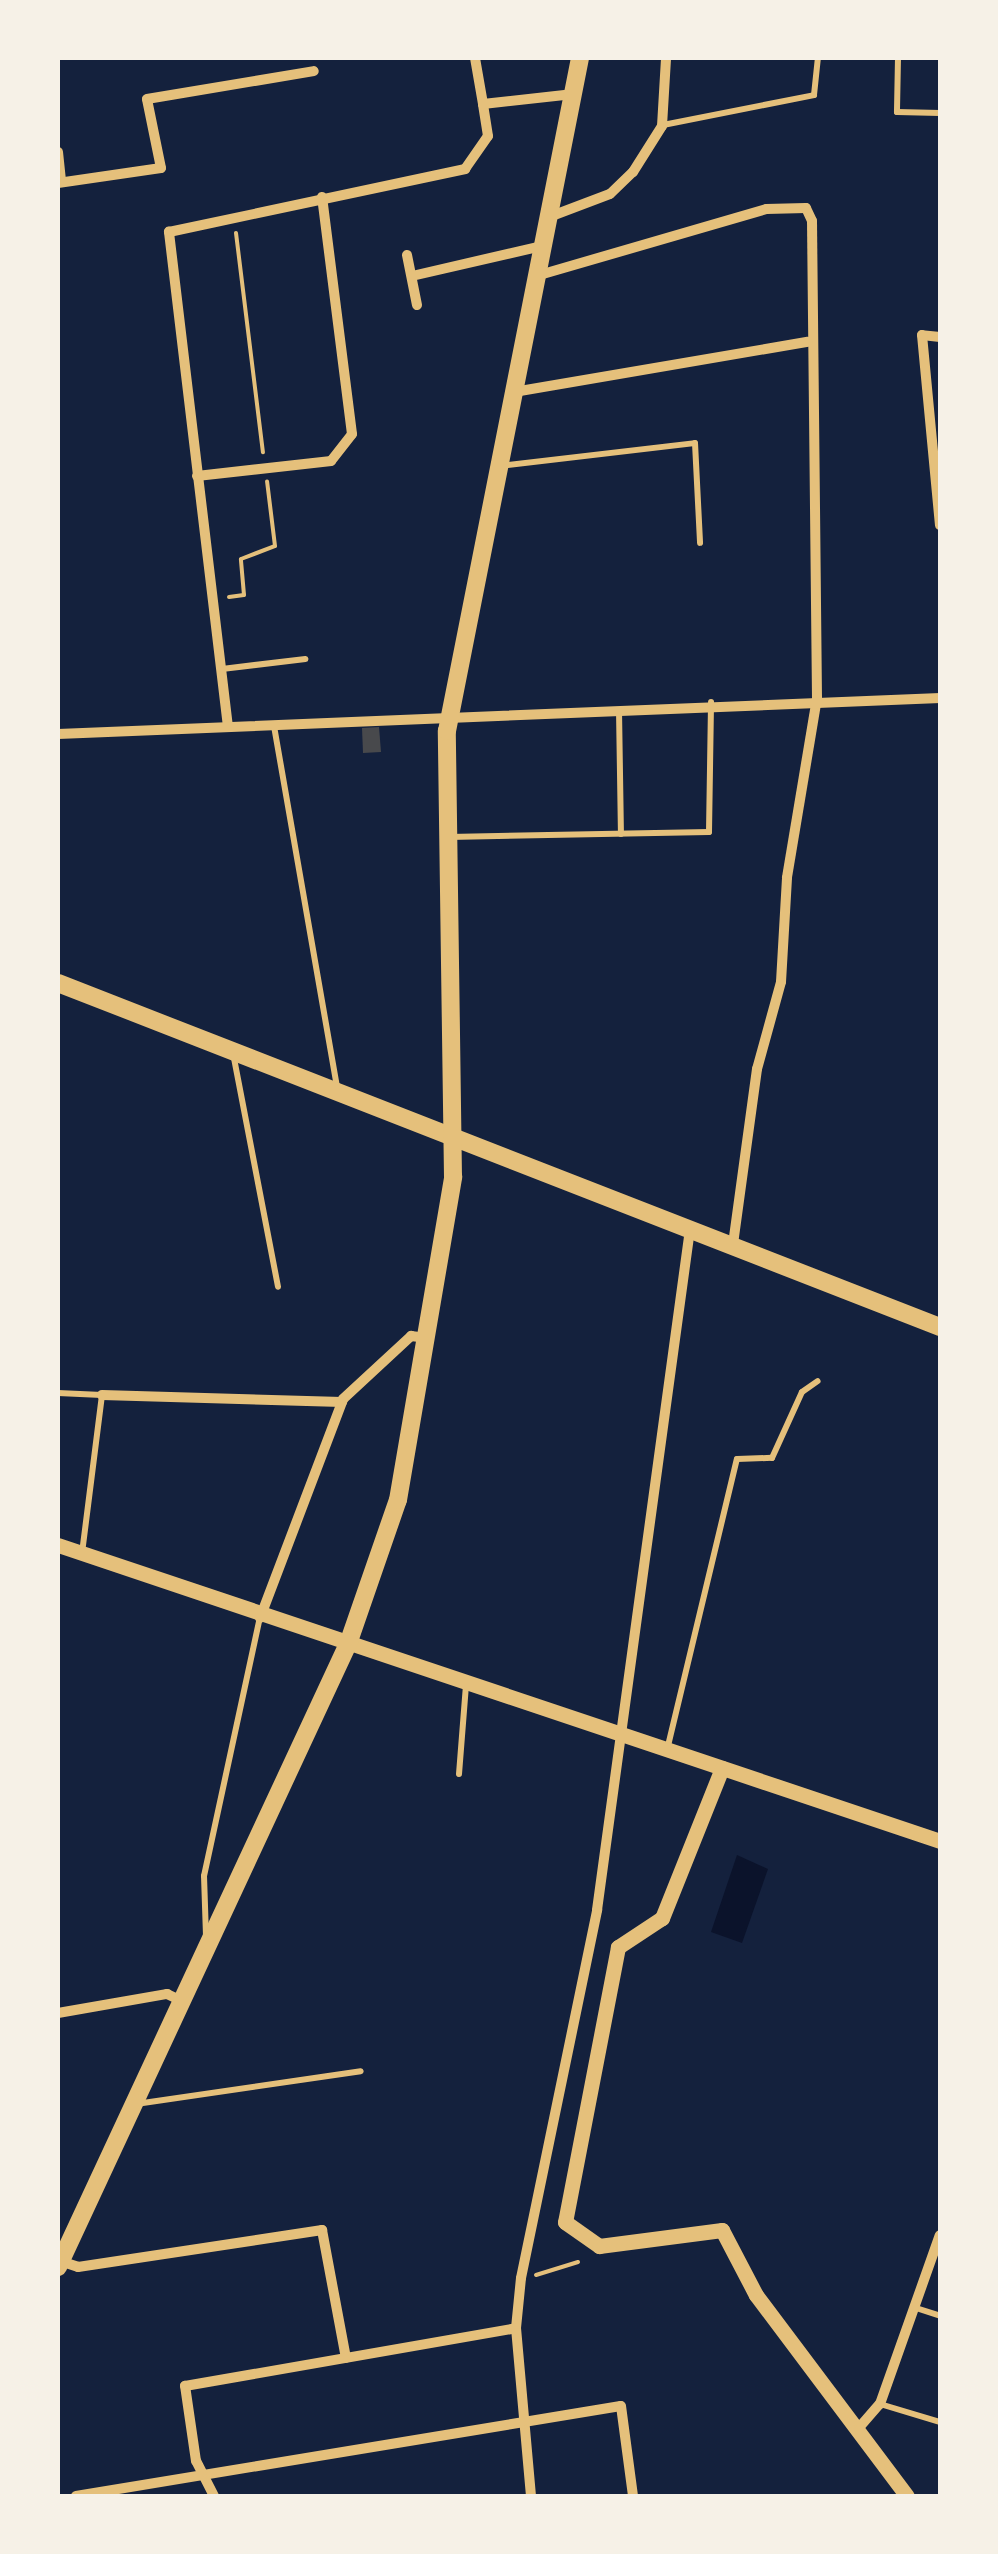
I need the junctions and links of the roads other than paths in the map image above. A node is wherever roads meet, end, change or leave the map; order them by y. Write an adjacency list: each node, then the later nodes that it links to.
1 (475, 58): 8 (street)
2 (580, 58): 7 (main road)
3 (666, 58): 10 (street)
4 (818, 58): 10 (lane)
5 (898, 58): 9 (lane)
6 (314, 71): 12 (street)
7 (573, 94): 8 (street); 14 (main road)
8 (483, 104): 13 (street)
9 (940, 114)
10 (662, 126): 14 (street)
11 (58, 152): 12 (street)
12 (59, 182)
13 (322, 197): 24 (street); 24 (street)
14 (548, 218): 15 (main road)
15 (542, 246): 17 (street); 18 (main road)
16 (407, 255): 17 (street)
17 (412, 276): 19 (street)
18 (536, 276): 21 (street); 22 (main road)
19 (417, 305)
20 (940, 337): 25 (street)
21 (808, 342): 22 (street); 30 (street)
22 (514, 392): 23 (main road)
23 (499, 466): 27 (lane); 34 (main road)
24 (196, 476): 29 (street)
25 (940, 510): 26 (street)
26 (940, 525)
27 (700, 543)
28 (305, 659): 29 (lane)
29 (221, 669): 36 (street)
30 (817, 698): 31 (street); 32 (street); 45 (street)
31 (940, 698)
32 (711, 702): 33 (street); 38 (lane)
33 (619, 707): 34 (street); 38 (lane)
34 (449, 719): 35 (street); 39 (main road)
35 (274, 726): 36 (street); 42 (lane)
36 (228, 727): 37 (street)
37 (58, 734)
38 (622, 834): 39 (lane)
39 (443, 837): 43 (main road)
40 (58, 983): 41 (main road)
41 (233, 1052): 42 (main road); 46 (lane)
42 (338, 1093): 43 (main road)
43 (452, 1138): 44 (main road); 48 (main road)
44 (690, 1228): 45 (main road); 58 (street)
45 (733, 1245): 47 (main road)
46 (278, 1288)
47 (940, 1326)
48 (428, 1338): 52 (street); 56 (main road)
49 (818, 1380): 59 (lane)
50 (58, 1393): 51 (lane)
51 (102, 1395): 52 (street); 54 (lane)
52 (342, 1402): 55 (street)
53 (58, 1545): 54 (street)
54 (82, 1553): 55 (street)
55 (260, 1618): 56 (street); 63 (lane)
56 (348, 1644): 57 (street); 63 (main road)
57 (466, 1683): 58 (street); 61 (lane)
58 (620, 1732): 59 (street); 72 (street)
59 (668, 1750): 60 (street)
60 (722, 1768): 62 (street); 77 (street)
61 (459, 1774)
62 (940, 1838)
63 (206, 1950): 64 (main road)
64 (183, 2002): 65 (street); 67 (main road)
65 (58, 2012)
66 (360, 2071): 67 (lane)
67 (135, 2104): 69 (main road)
68 (940, 2235): 70 (street)
69 (59, 2264): 73 (street)
70 (916, 2308): 71 (lane); 74 (street)
71 (940, 2316)
72 (516, 2328): 73 (street); 76 (street)
73 (346, 2358): 78 (street)
74 (880, 2404): 75 (lane); 77 (street)
75 (940, 2422)
76 (524, 2424): 78 (street); 81 (street); 82 (street)
77 (858, 2430): 83 (street)
78 (206, 2477): 79 (street); 80 (street)
79 (76, 2496)
80 (214, 2496)
81 (531, 2496)
82 (633, 2496)
83 (907, 2496)

